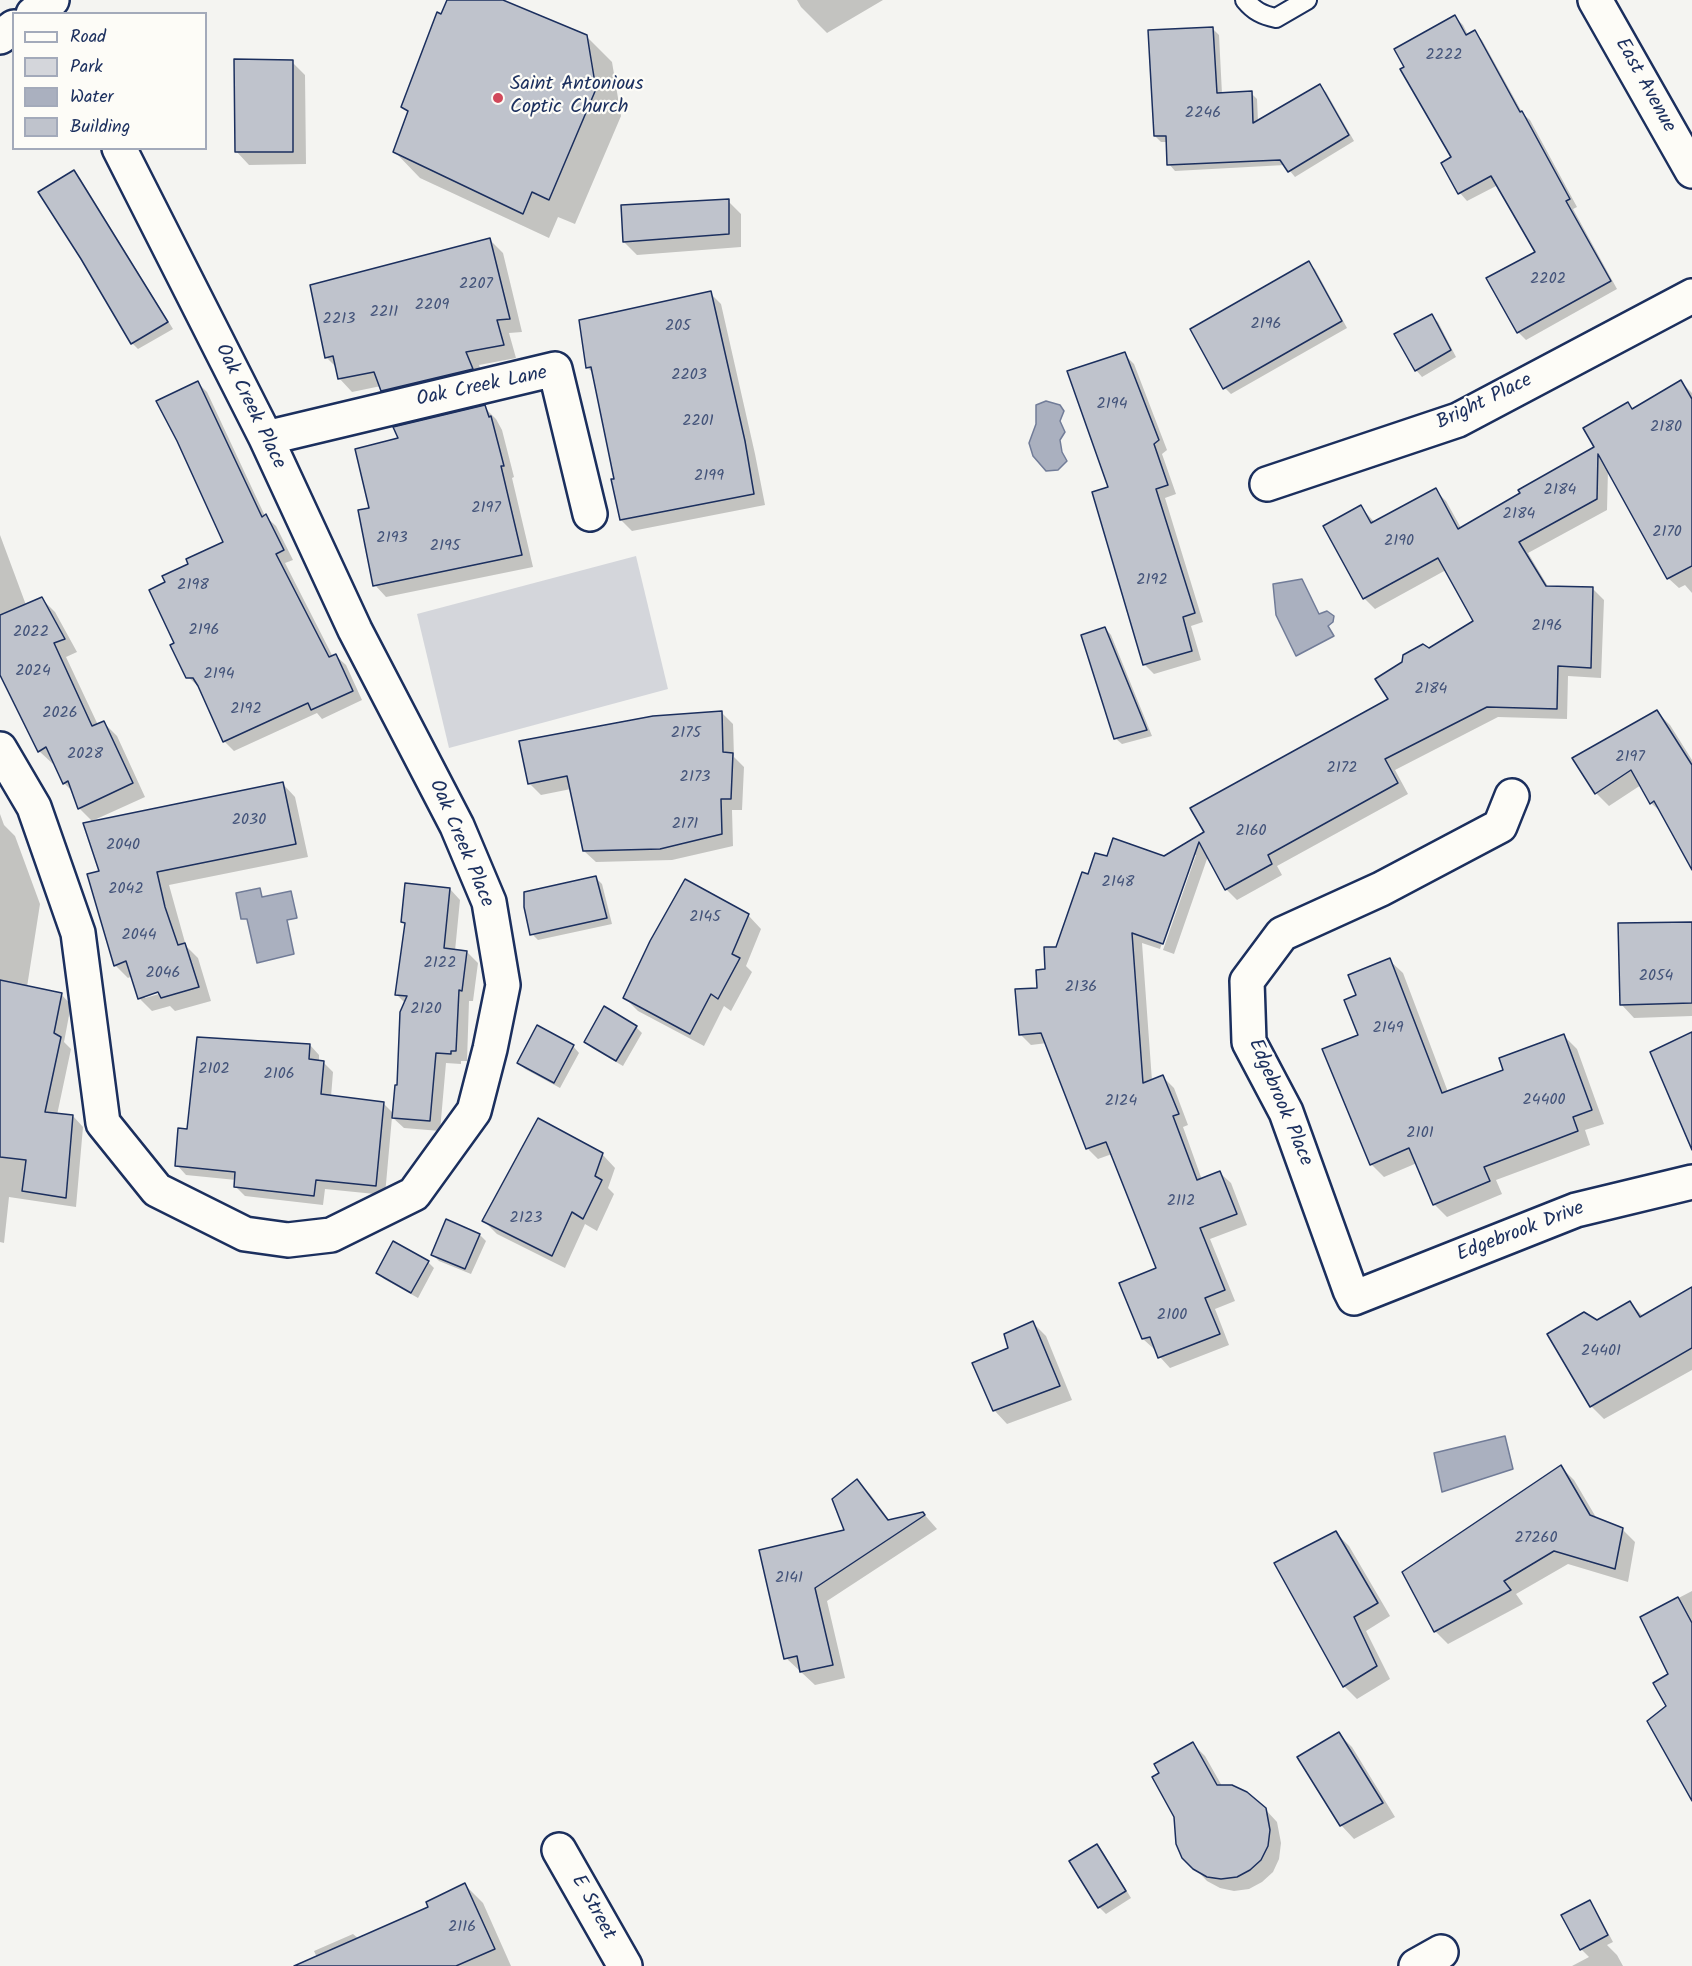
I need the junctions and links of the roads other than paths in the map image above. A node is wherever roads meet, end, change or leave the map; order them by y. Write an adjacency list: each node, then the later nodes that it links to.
1 (1245, 0): 2 (lane)
2 (1307, 0)
3 (1595, 0): 5 (street, East Avenue)
4 (120, 150): 7 (street, Oak Creek Place)
5 (1692, 171)
6 (1692, 296): 8 (street, Bright Place)
7 (266, 438): 9 (street, Oak Creek Lane); 10 (street, Oak Creek Place)
8 (1267, 484)
9 (590, 514)
10 (0, 749)
11 (1512, 796): 13 (street, Edgebrook Place)
12 (1692, 1182): 13 (street, Edgebrook Drive)
13 (1354, 1298)
14 (559, 1850): 15 (street, E Street)
15 (625, 1966)

